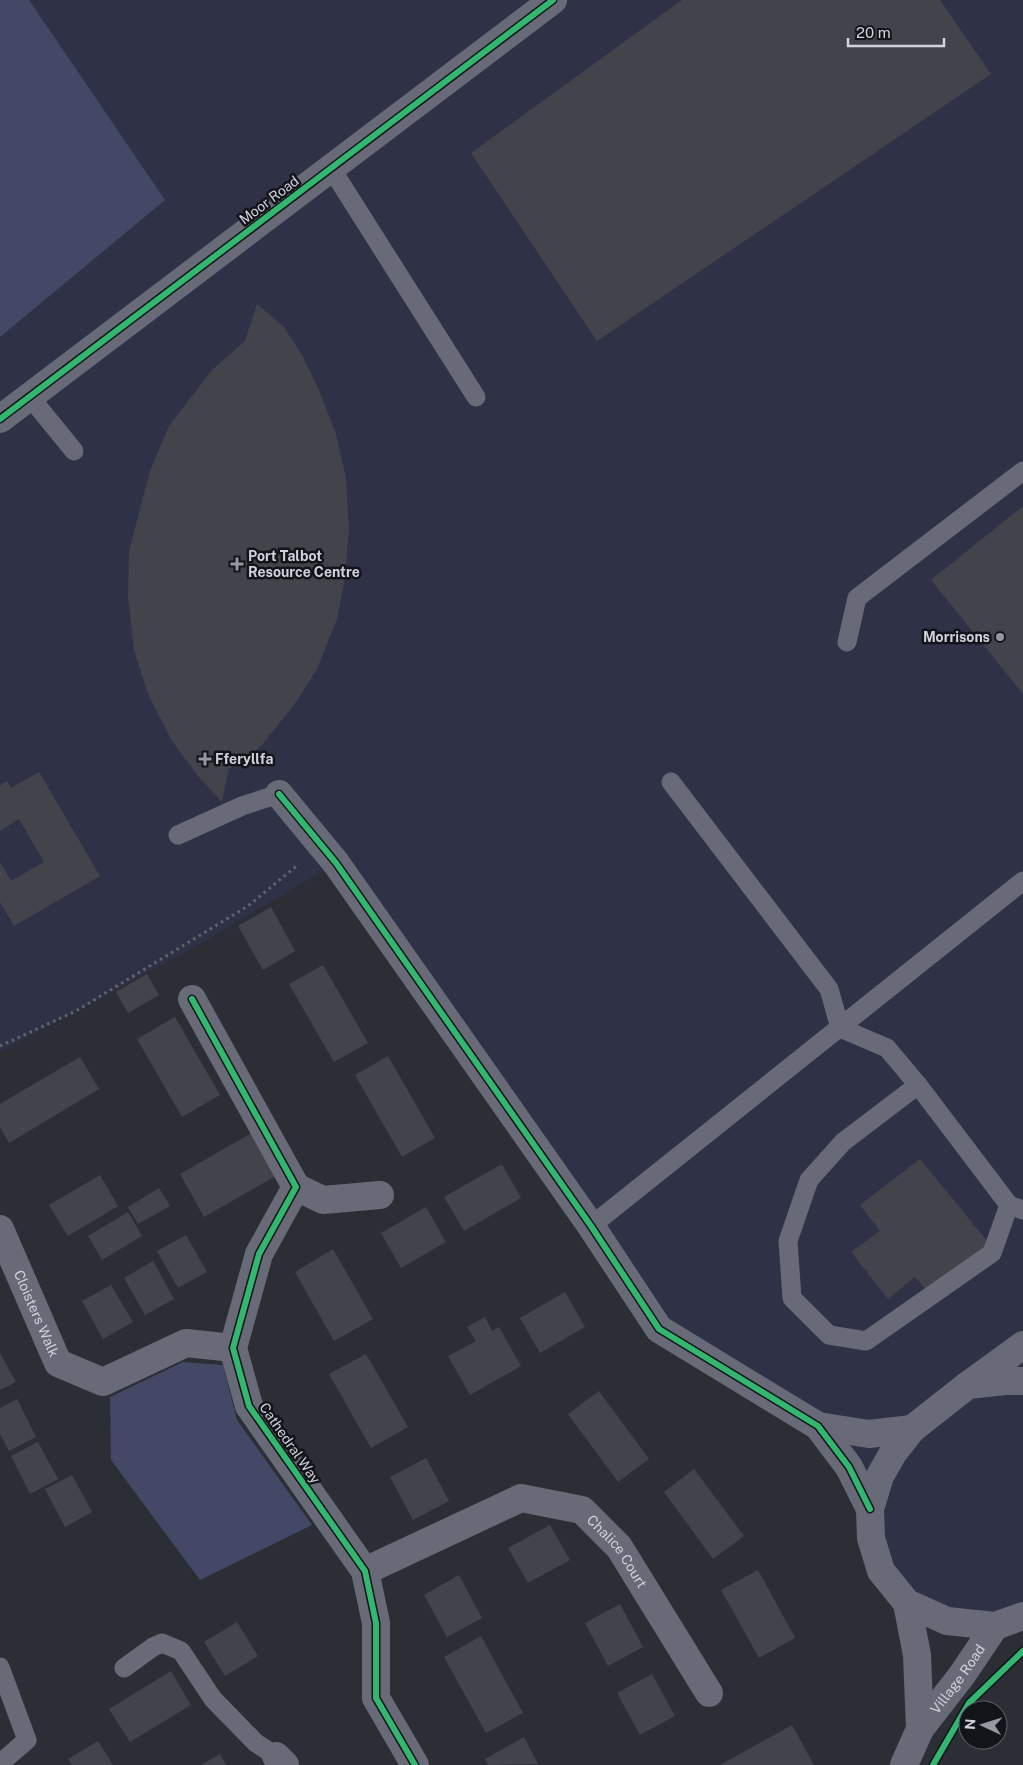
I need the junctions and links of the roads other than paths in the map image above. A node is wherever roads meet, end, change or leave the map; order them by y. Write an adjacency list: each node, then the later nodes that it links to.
1 (553, 0): 2 (street, Moor Road)
2 (331, 168): 3 (street, Moor Road); 4 (lane)
3 (30, 397): 5 (street, Moor Road); 6 (lane)
4 (476, 397)
5 (0, 420)
6 (74, 451)
7 (1023, 471): 8 (lane)
8 (847, 642)
9 (671, 782): 14 (lane)
10 (279, 794): 11 (lane); 19 (street)
11 (178, 835)
12 (1023, 881): 14 (lane)
13 (192, 999): 16 (street)
14 (840, 1028): 15 (lane); 19 (lane)
15 (918, 1085): 18 (lane); 18 (lane)
16 (296, 1186): 17 (street); 22 (street)
17 (380, 1196)
18 (1016, 1208)
19 (590, 1226): 25 (street)
20 (0, 1229): 22 (street, Cloisters Walk)
21 (1023, 1345): 24 (street)
22 (233, 1348): 28 (street, Cathedral Way)
23 (1023, 1381): 24 (street)
24 (968, 1385): 26 (street)
25 (818, 1426): 26 (street); 27 (street)
26 (912, 1429): 27 (street)
27 (870, 1509): 29 (street)
28 (365, 1572): 34 (street, Chalice Court); 38 (street, Cathedral Way)
29 (907, 1603): 31 (street); 35 (street, Village Road)
30 (1023, 1616): 31 (street)
31 (996, 1626): 35 (street, Village Road)
32 (0, 1667): 36 (lane)
33 (124, 1668): 37 (lane)
34 (709, 1693)
35 (920, 1729): 39 (street, Village Road)
36 (4, 1760)
37 (280, 1761)
38 (415, 1765)
39 (904, 1765)

